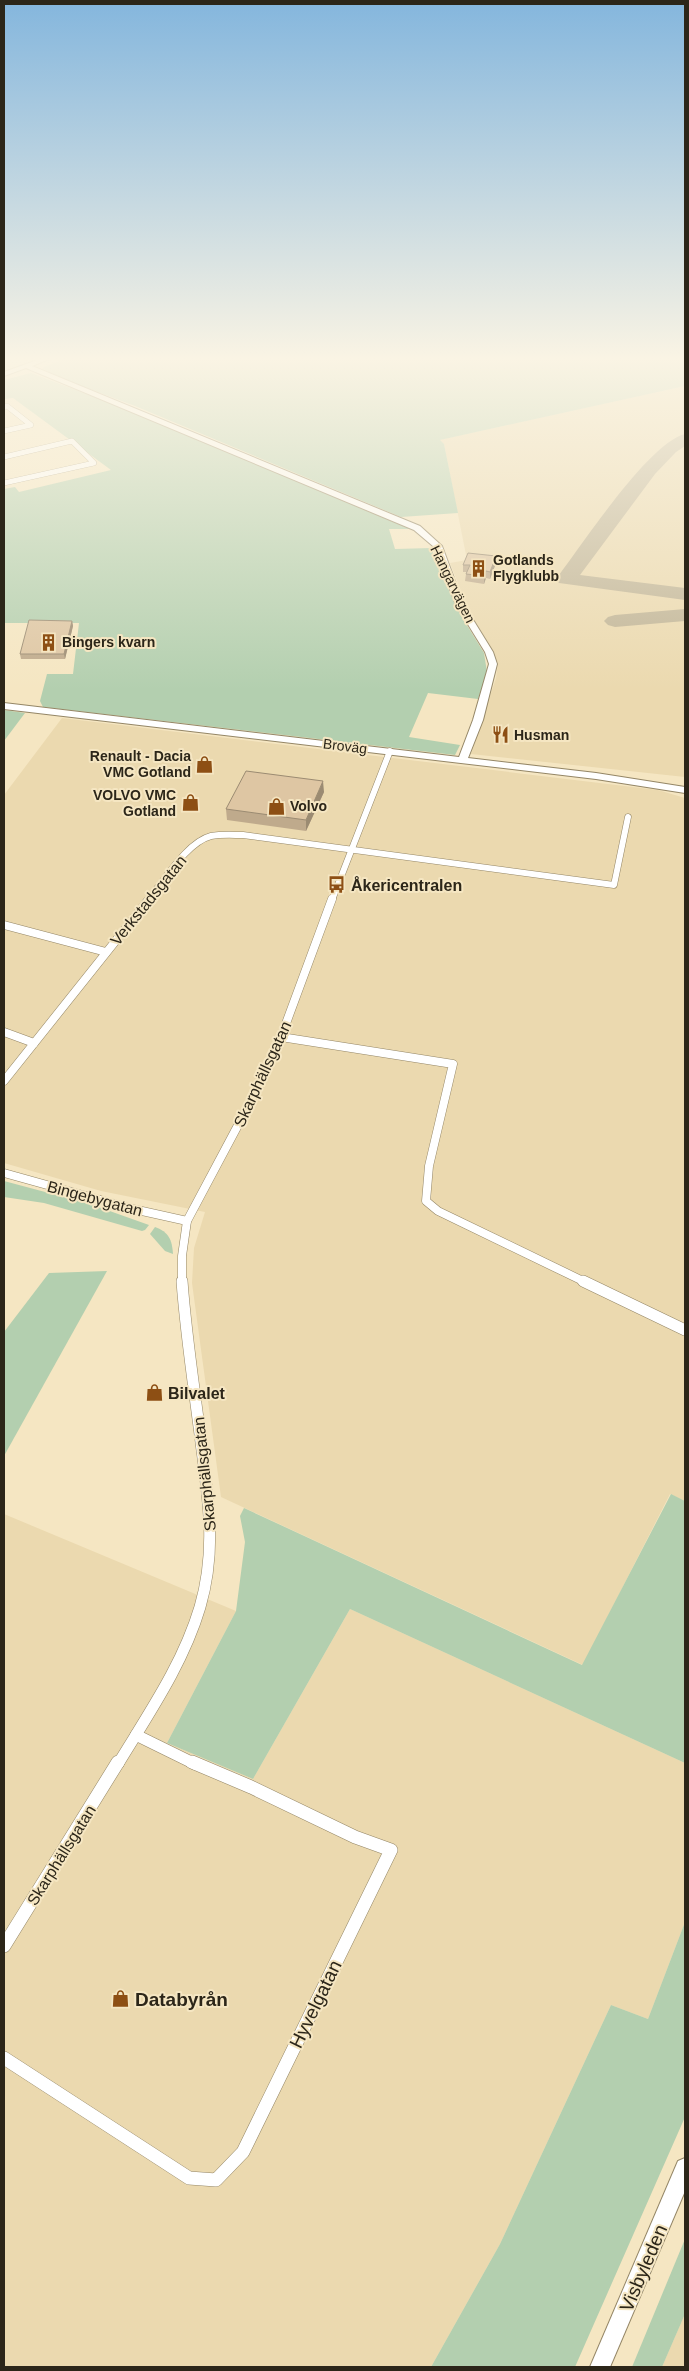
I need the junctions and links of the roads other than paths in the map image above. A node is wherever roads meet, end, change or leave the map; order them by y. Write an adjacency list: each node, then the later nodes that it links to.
1 (66, 469): 3 (street)
2 (274, 469): 6 (street, Hangarvägen)
3 (5, 481)
4 (4, 706): 5 (street, Broväg)
5 (390, 752): 6 (street, Broväg); 9 (street, Skarphällsgatan)
6 (462, 760): 7 (street, Broväg)
7 (685, 790)
8 (628, 817): 9 (street, Verkstadsgatan)
9 (351, 849): 11 (street, Verkstadsgatan); 13 (street, Skarphällsgatan)
10 (4, 925): 11 (street)
11 (106, 952): 14 (street, Verkstadsgatan)
12 (4, 1032): 14 (street)
13 (281, 1037): 17 (street, Skarphällsgatan); 18 (street)
14 (34, 1043): 15 (street, Verkstadsgatan)
15 (4, 1081)
16 (4, 1173): 17 (street, Bingebygatan)
17 (187, 1221): 19 (street, Skarphällsgatan)
18 (685, 1330)
19 (136, 1735): 20 (street, Skarphällsgatan); 21 (street, Hyvelgatan)
20 (4, 1946)
21 (4, 2058)
22 (685, 2168): 23 (street, Visbyleden)
23 (600, 2367)

